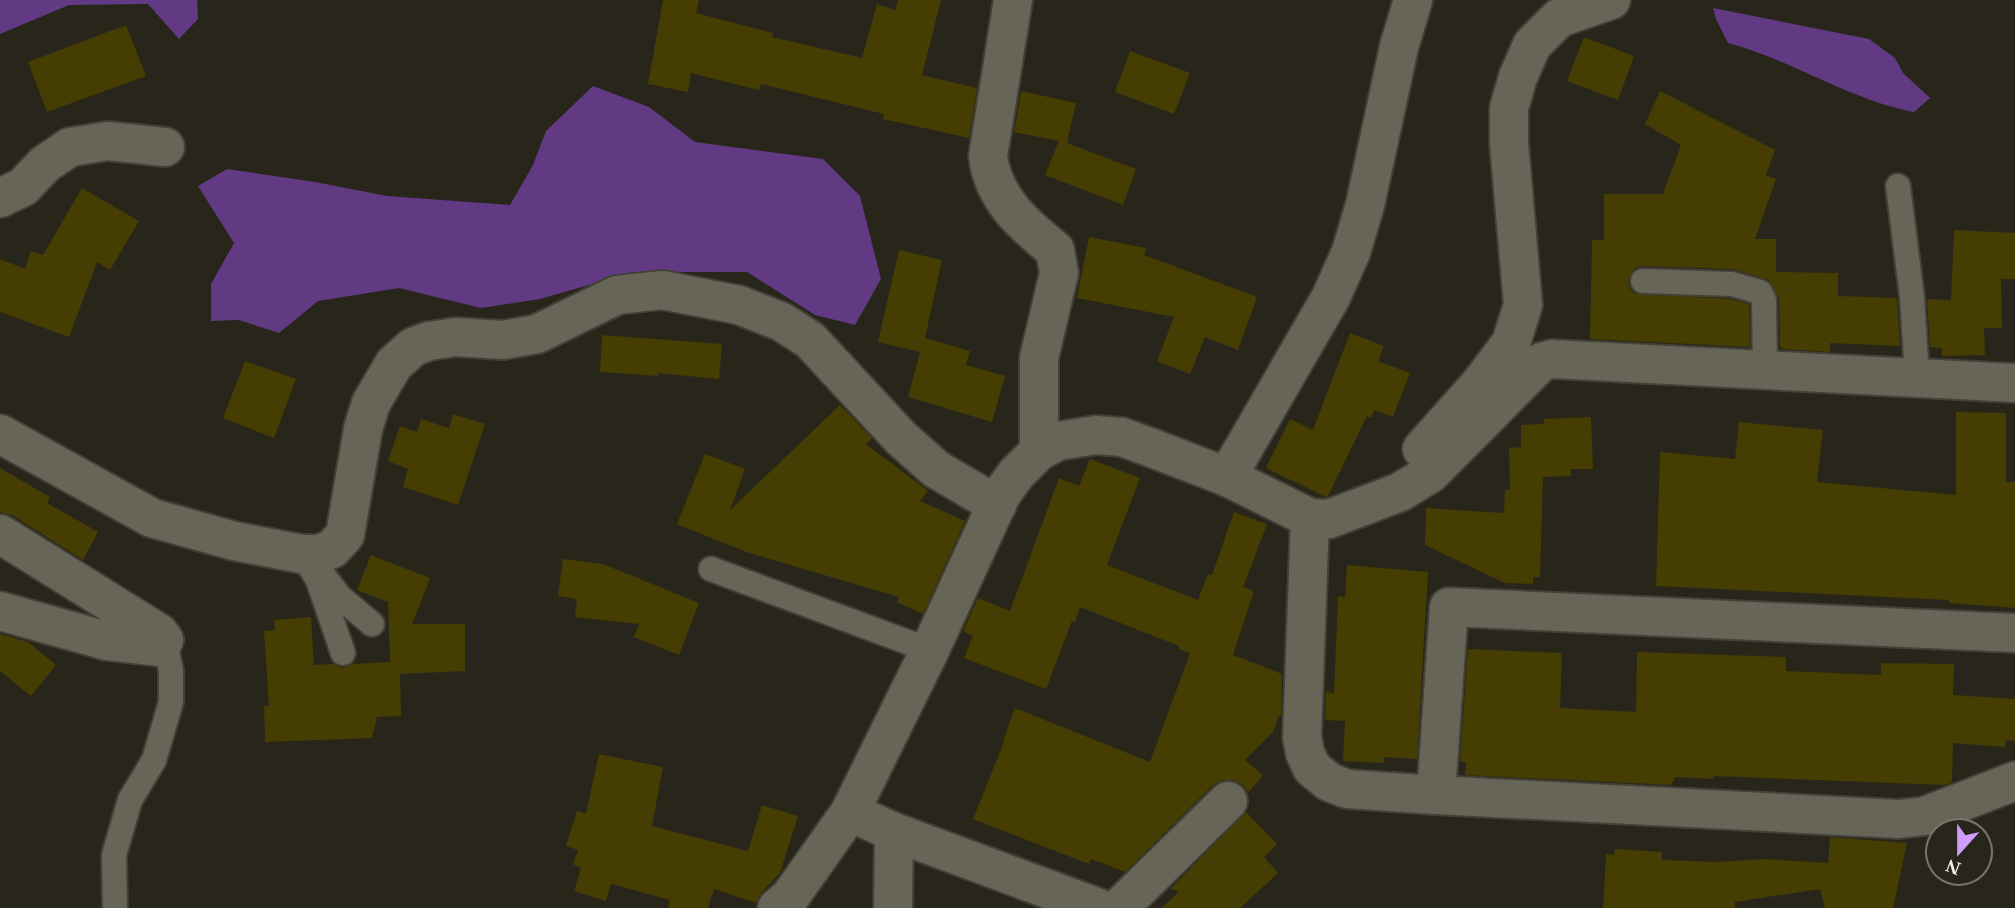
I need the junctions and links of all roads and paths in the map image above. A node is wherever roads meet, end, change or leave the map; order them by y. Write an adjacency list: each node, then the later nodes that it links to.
1 (1013, 0): 12 (street)
2 (1413, 0): 13 (street)
3 (1611, 0): 14 (street)
4 (165, 147): 6 (street)
5 (1898, 186): 9 (lane)
6 (0, 198)
7 (1643, 281): 8 (lane)
8 (1765, 369): 9 (street); 14 (street)
9 (1917, 376): 10 (street)
10 (2015, 383)
11 (0, 434): 18 (street)
12 (1039, 451): 13 (street); 15 (street)
13 (1227, 477): 16 (street)
14 (1374, 503): 16 (street)
15 (997, 505): 18 (street); 24 (street)
16 (1310, 518): 27 (street)
17 (0, 534): 23 (street)
18 (308, 563): 21 (lane); 25 (lane)
19 (712, 569): 24 (lane)
20 (0, 611): 23 (street)
21 (372, 624)
22 (2015, 633): 27 (street)
23 (161, 647): 31 (lane)
24 (929, 650): 29 (street)
25 (342, 653)
26 (2015, 781): 27 (street)
27 (1436, 795)
28 (1228, 801): 35 (street)
29 (850, 812): 30 (street); 32 (street)
30 (894, 832): 33 (street); 34 (street)
31 (115, 908)
32 (777, 908)
33 (893, 908)
34 (1099, 908)
35 (1119, 908)

